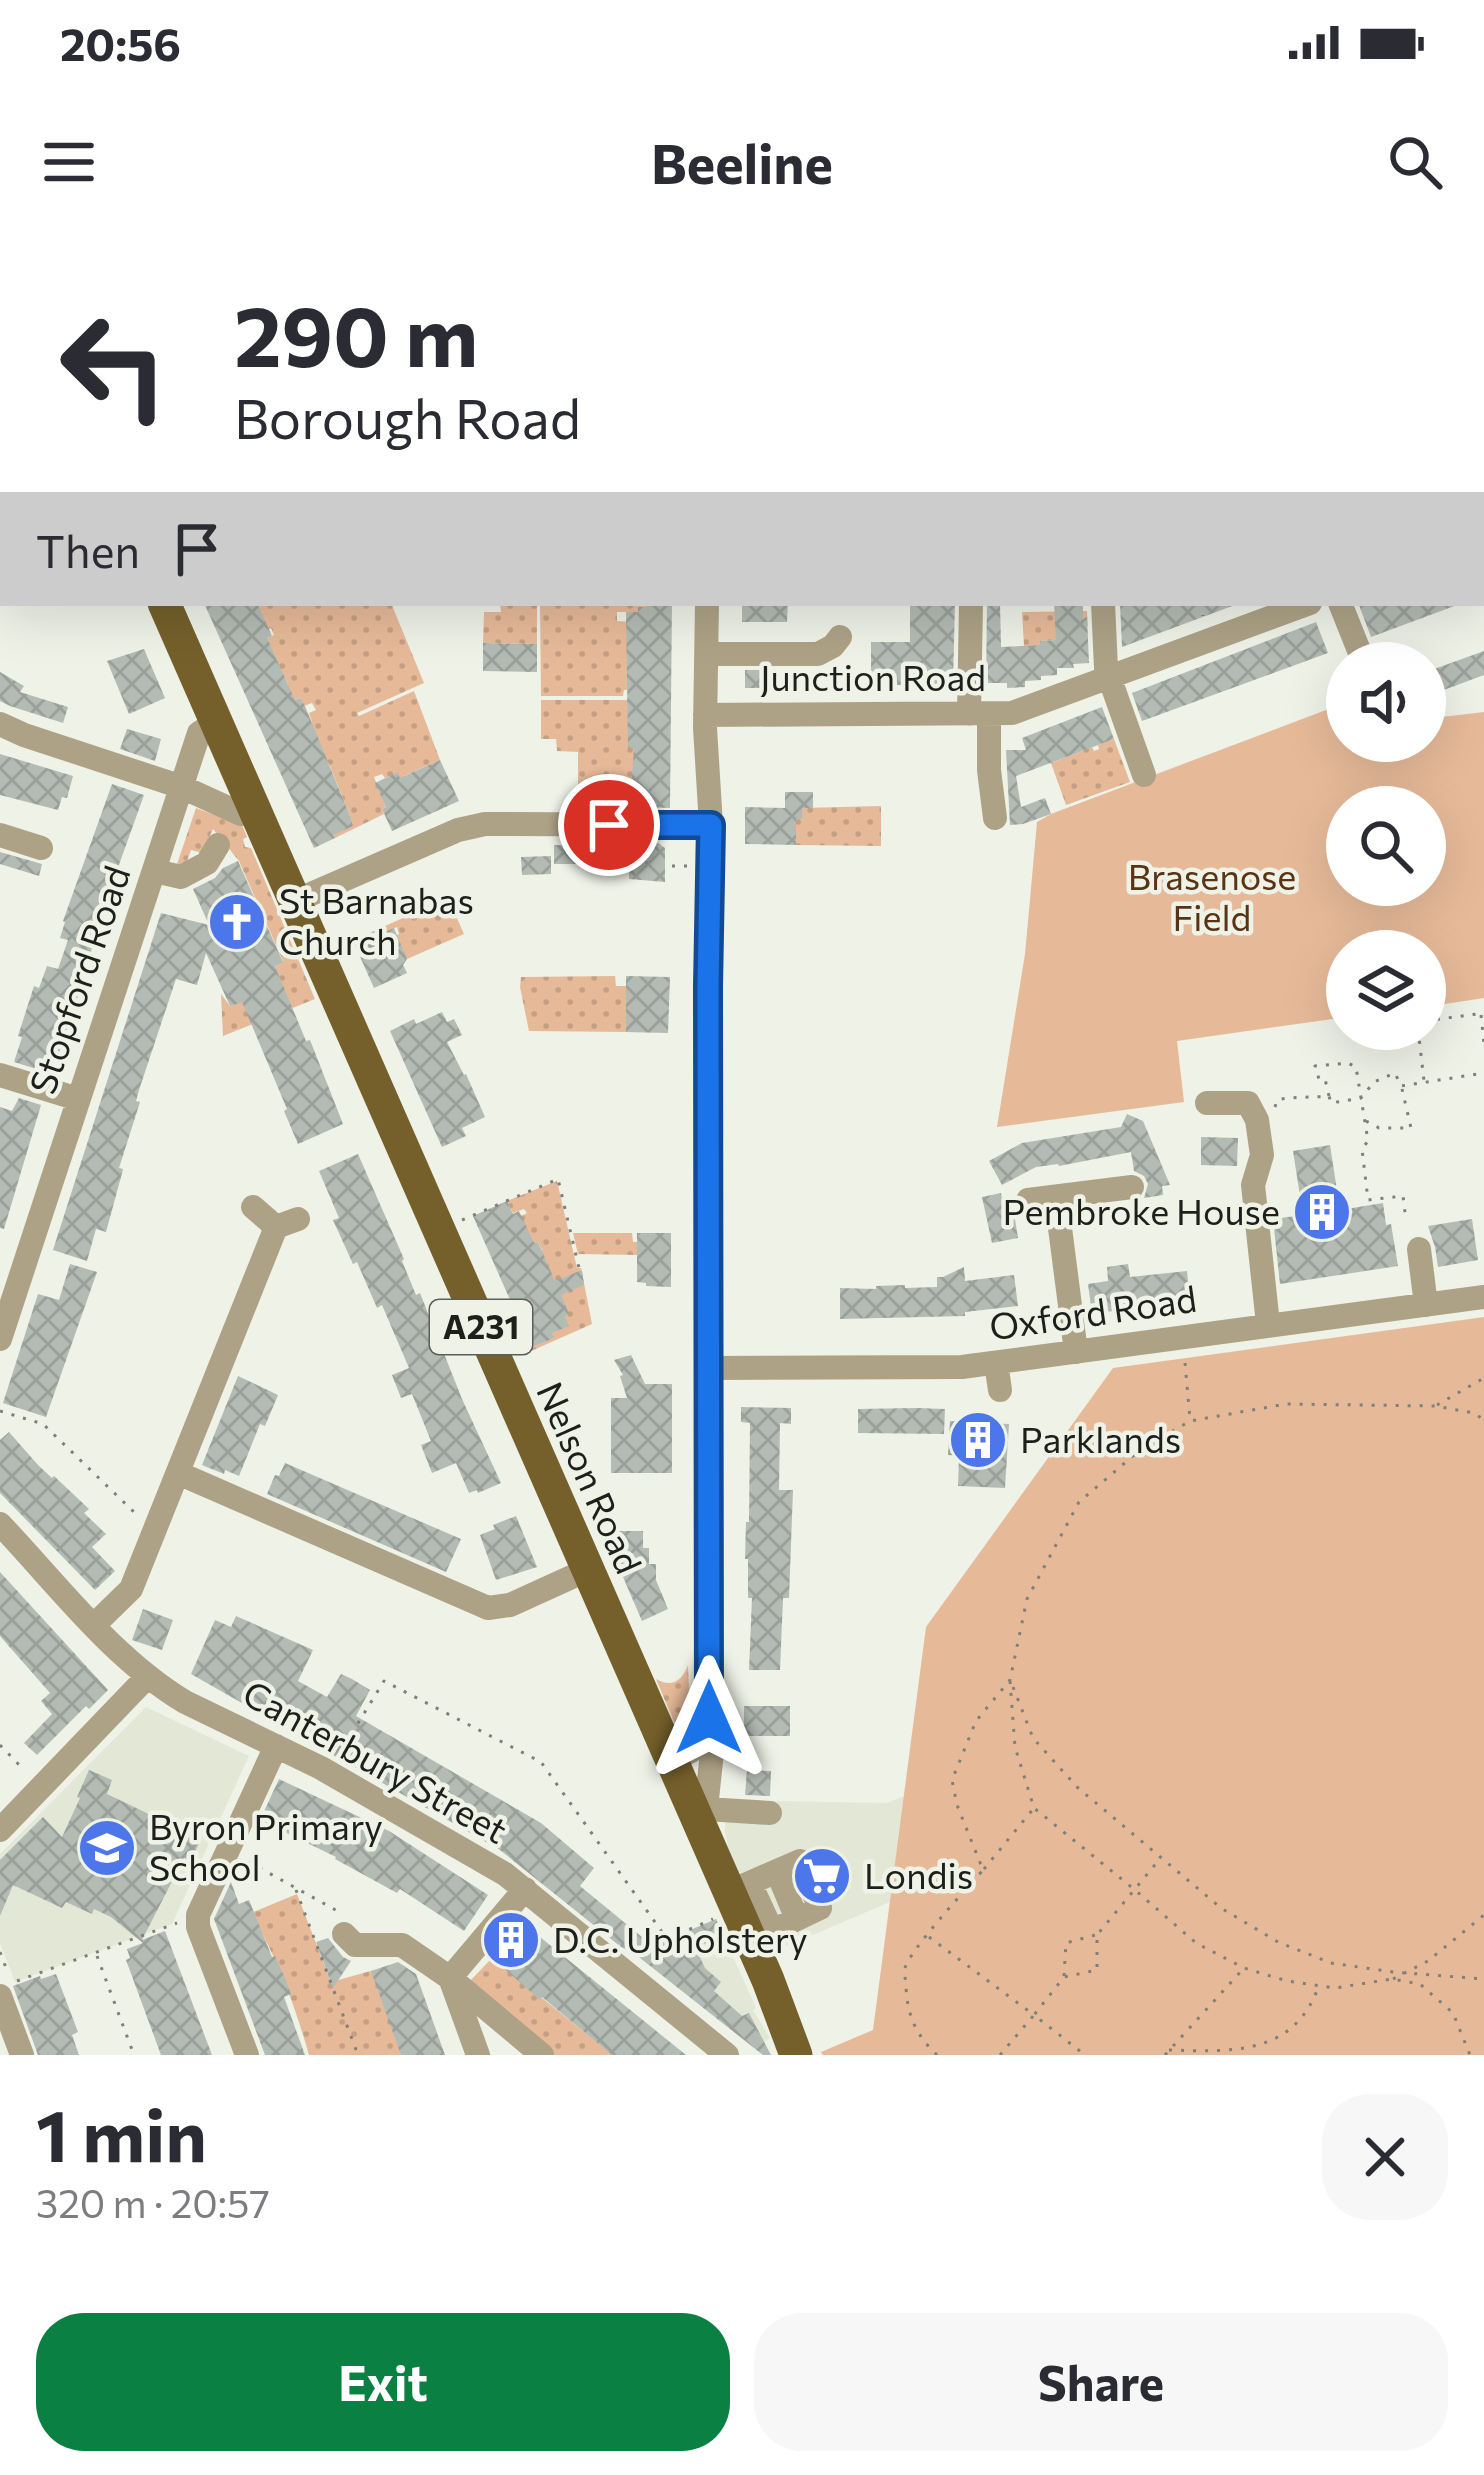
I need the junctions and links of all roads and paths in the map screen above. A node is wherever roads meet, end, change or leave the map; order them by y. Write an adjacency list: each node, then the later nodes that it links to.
1 (165, 606): 13 (main road, Nelson Road / A231)
2 (707, 606): 9 (street)
3 (971, 606): 11 (street)
4 (1103, 606): 10 (street)
5 (1301, 606): 10 (street, Junction Road)
6 (1341, 606): 8 (street)
7 (840, 637): 9 (street)
8 (1356, 642)
9 (707, 654): 12 (street)
10 (1109, 677): 11 (street, Junction Road); 15 (street)
11 (979, 714): 12 (street, Junction Road); 18 (street)
12 (705, 715): 19 (street)
13 (217, 722): 16 (street, Stopford Road); 17 (main road, Nelson Road / A231)
14 (0, 724): 16 (street)
15 (1144, 775)
16 (182, 788): 17 (street); 25 (street, Stopford Road)
17 (257, 811): 26 (main road, Nelson Road / A231)
18 (995, 818)
19 (711, 825): 26 (street); 56 (street)
20 (0, 835): 22 (street)
21 (218, 845): 25 (street)
22 (41, 848)
23 (672, 866): 24 (path)
24 (692, 866)
25 (155, 871): 37 (street, Stopford Road)
26 (295, 901): 66 (main road, Nelson Road / A231)
27 (1482, 1013): 28 (path); 29 (path)
28 (1446, 1018)
29 (1484, 1044)
30 (1420, 1050): 33 (path)
31 (1484, 1073): 33 (path)
32 (0, 1076): 37 (street)
33 (1424, 1081): 34 (path)
34 (1401, 1086): 36 (path); 39 (path)
35 (1329, 1096): 36 (path); 36 (path); 40 (path)
36 (1361, 1098): 39 (path)
37 (78, 1099): 53 (street, Stopford Road)
38 (1208, 1103): 40 (street)
39 (1365, 1120): 45 (path)
40 (1257, 1125): 51 (street)
41 (1132, 1187): 42 (street)
42 (1056, 1196): 43 (street); 54 (street)
43 (1028, 1200)
44 (253, 1208): 63 (street)
45 (1406, 1221)
46 (453, 1224): 48 (path)
47 (1419, 1249): 50 (street)
48 (579, 1268)
49 (1484, 1297): 50 (street, Oxford Road)
50 (1426, 1304): 51 (street, Oxford Road)
51 (1268, 1324): 52 (street, Oxford Road)
52 (1181, 1337): 54 (street, Oxford Road); 62 (path)
53 (0, 1339)
54 (1076, 1352): 55 (street, Oxford Road)
55 (996, 1363): 56 (street, Oxford Road); 58 (street)
56 (709, 1368): 70 (street)
57 (1484, 1378): 59 (path)
58 (1000, 1390)
59 (1436, 1406): 61 (path); 62 (path)
60 (0, 1412): 65 (path)
61 (1484, 1420)
62 (1190, 1421): 69 (path)
63 (178, 1473): 65 (street); 66 (street)
64 (0, 1524): 67 (street, Canterbury Street)
65 (154, 1532): 67 (street)
66 (587, 1570): 73 (main road, Nelson Road / A231)
67 (94, 1625): 68 (street, Canterbury Street)
68 (148, 1676): 72 (street, Canterbury Street); 75 (street)
69 (1010, 1679): 76 (path); 81 (path); 82 (path)
70 (709, 1718): 73 (street); 77 (street)
71 (0, 1745): 75 (path)
72 (276, 1746): 74 (street, Canterbury Street); 80 (street)
73 (671, 1761): 77 (main road, Nelson Road / A231)
74 (328, 1772): 84 (street, Canterbury Street); 86 (path)
75 (40, 1787): 79 (street)
76 (1034, 1808): 82 (path); 85 (path)
77 (701, 1813): 78 (street); 86 (main road, Nelson Road / A231)
78 (770, 1813)
79 (0, 1830)
80 (227, 1850): 83 (path); 87 (street)
81 (1160, 1858): 85 (path); 97 (path)
82 (982, 1870): 92 (path)
83 (295, 1888): 89 (path); 112 (path)
84 (525, 1888): 100 (street); 115 (street, Canterbury Street)
85 (1136, 1890): 90 (path); 96 (path)
86 (739, 1894): 91 (main road, Nelson Road / A231); 91 (street)
87 (198, 1915): 94 (path); 111 (street)
88 (1484, 1915): 95 (path)
89 (346, 1926): 100 (street)
90 (1097, 1935): 99 (path); 99 (path)
91 (762, 1936): 108 (main road, Nelson Road / A231)
92 (928, 1936): 106 (path); 116 (path)
93 (0, 1952): 94 (path)
94 (97, 1954): 110 (path)
95 (1428, 1961): 97 (path); 98 (path)
96 (1244, 1968): 104 (path); 107 (path)
97 (1408, 1972): 98 (path); 101 (path)
98 (1423, 1973): 102 (path); 103 (path)
99 (1064, 1977): 106 (path)
100 (450, 1978): 113 (street); 114 (street)
101 (1392, 1979): 103 (path); 104 (path)
102 (1484, 1979)
103 (1420, 1984): 120 (path)
104 (1319, 1985): 107 (path)
105 (0, 1996): 109 (street)
106 (1034, 2015): 117 (path); 118 (path)
107 (1169, 2050): 119 (path)
108 (793, 2054)
109 (22, 2055)
110 (134, 2055)
111 (247, 2055)
112 (358, 2055)
113 (478, 2055)
114 (542, 2055)
115 (729, 2055)
116 (937, 2055)
117 (1000, 2055)
118 (1085, 2055)
119 (1165, 2055)
120 (1470, 2055)

